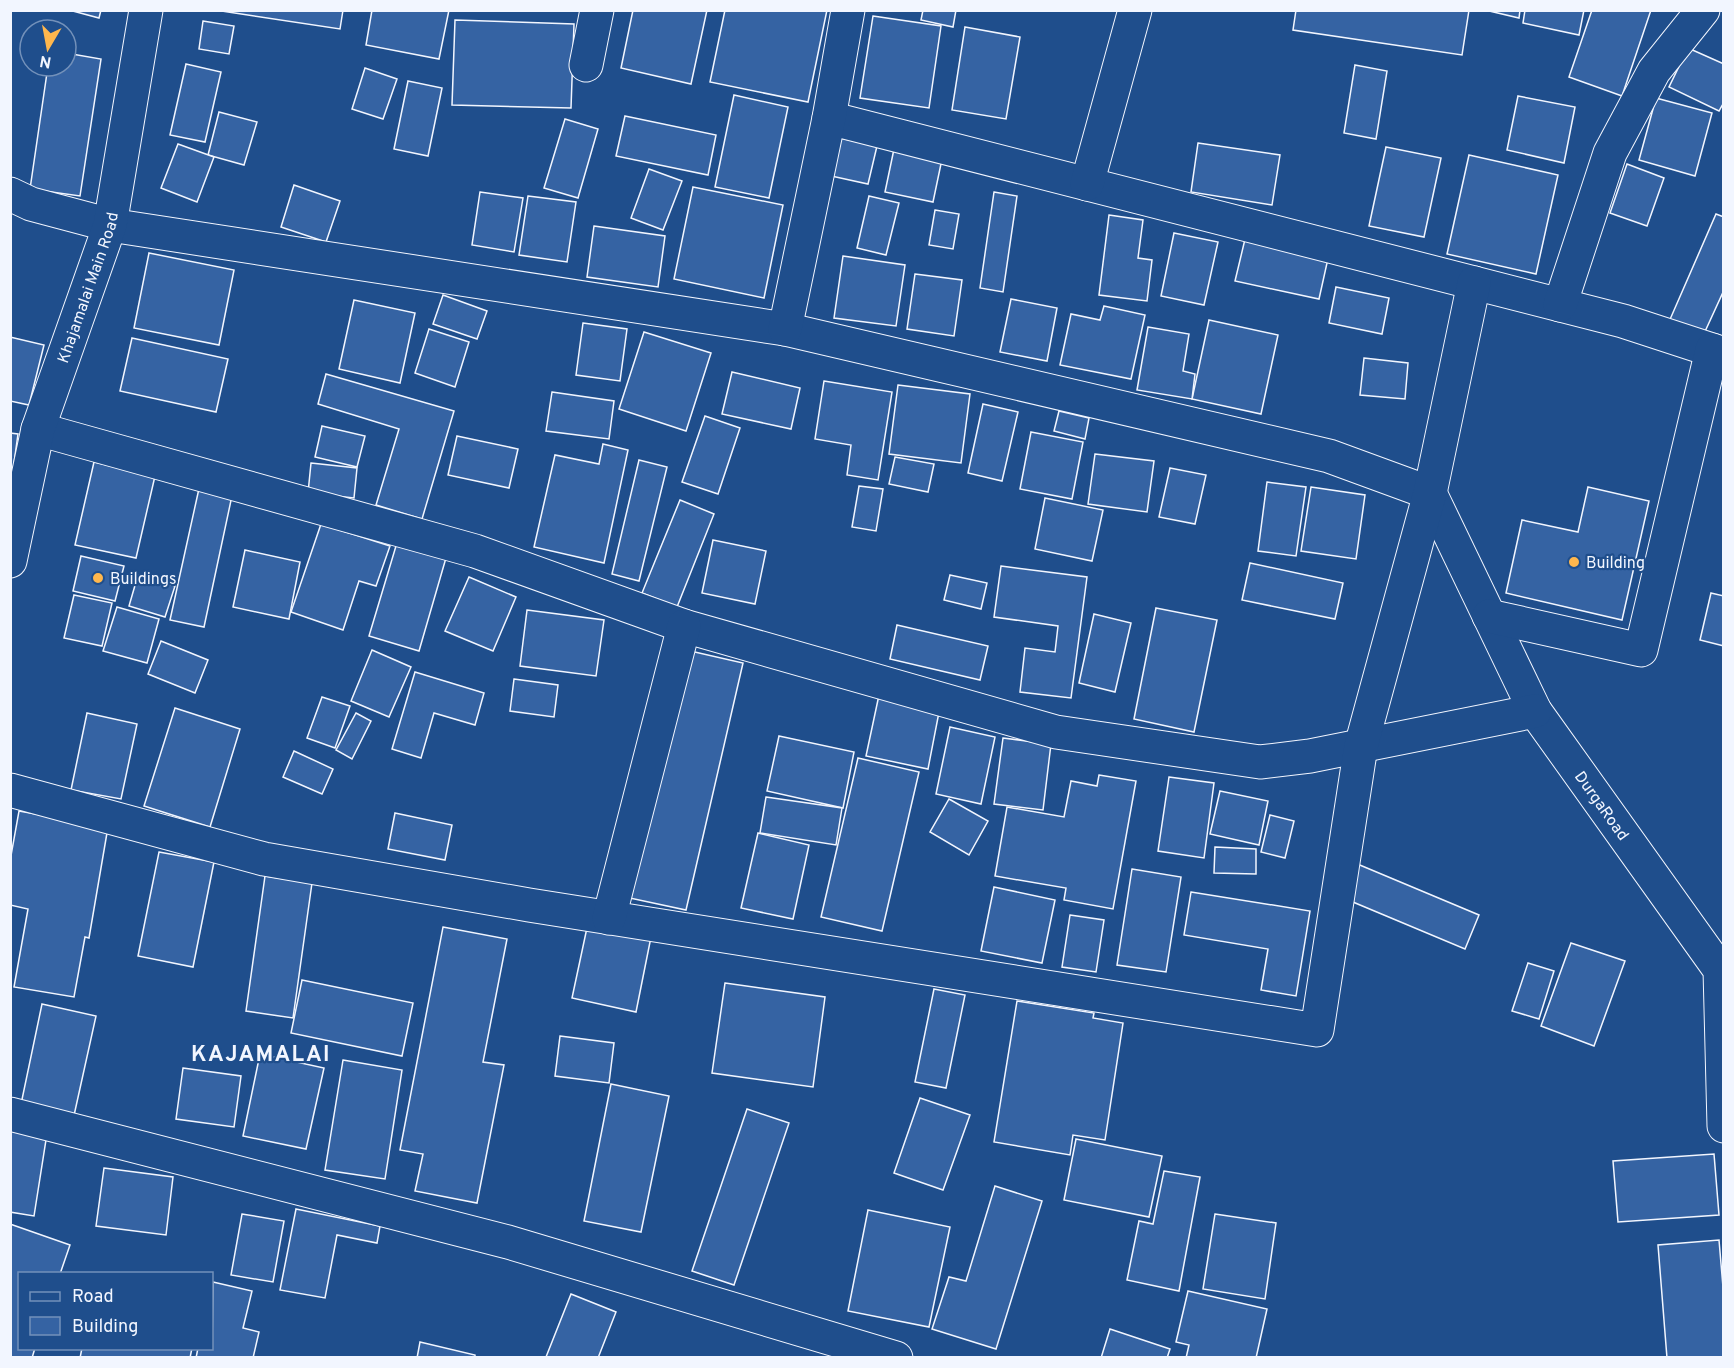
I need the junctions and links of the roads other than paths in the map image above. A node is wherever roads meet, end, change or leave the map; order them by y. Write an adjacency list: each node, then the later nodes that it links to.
1 (146, 10): 10 (street, Khajamalai Main Road)
2 (597, 10): 6 (street)
3 (848, 10): 7 (street)
4 (1135, 10): 8 (street)
5 (1702, 10): 12 (street)
6 (586, 65)
7 (829, 118): 8 (street); 13 (street)
8 (1087, 184): 11 (street)
9 (10, 194): 10 (street)
10 (110, 225): 13 (street); 15 (street, Khajamalai Main Road)
11 (1474, 283): 12 (street); 16 (street)
12 (1560, 305): 14 (street)
13 (785, 329): 16 (street)
14 (1718, 352): 18 (street)
15 (38, 429): 17 (street, Khajamalai Main Road); 19 (street)
16 (1430, 494): 18 (street, DurgaRoad); 21 (street)
17 (11, 550)
18 (1489, 616): 20 (street, DurgaRoad)
19 (684, 626): 21 (street); 23 (street)
20 (1535, 711): 21 (street); 24 (street, DurgaRoad)
21 (1361, 746): 23 (street)
22 (10, 790): 23 (street)
23 (609, 918)
24 (1722, 971): 26 (street, DurgaRoad)
25 (10, 1114): 27 (street)
26 (1724, 1126)
27 (896, 1358)

